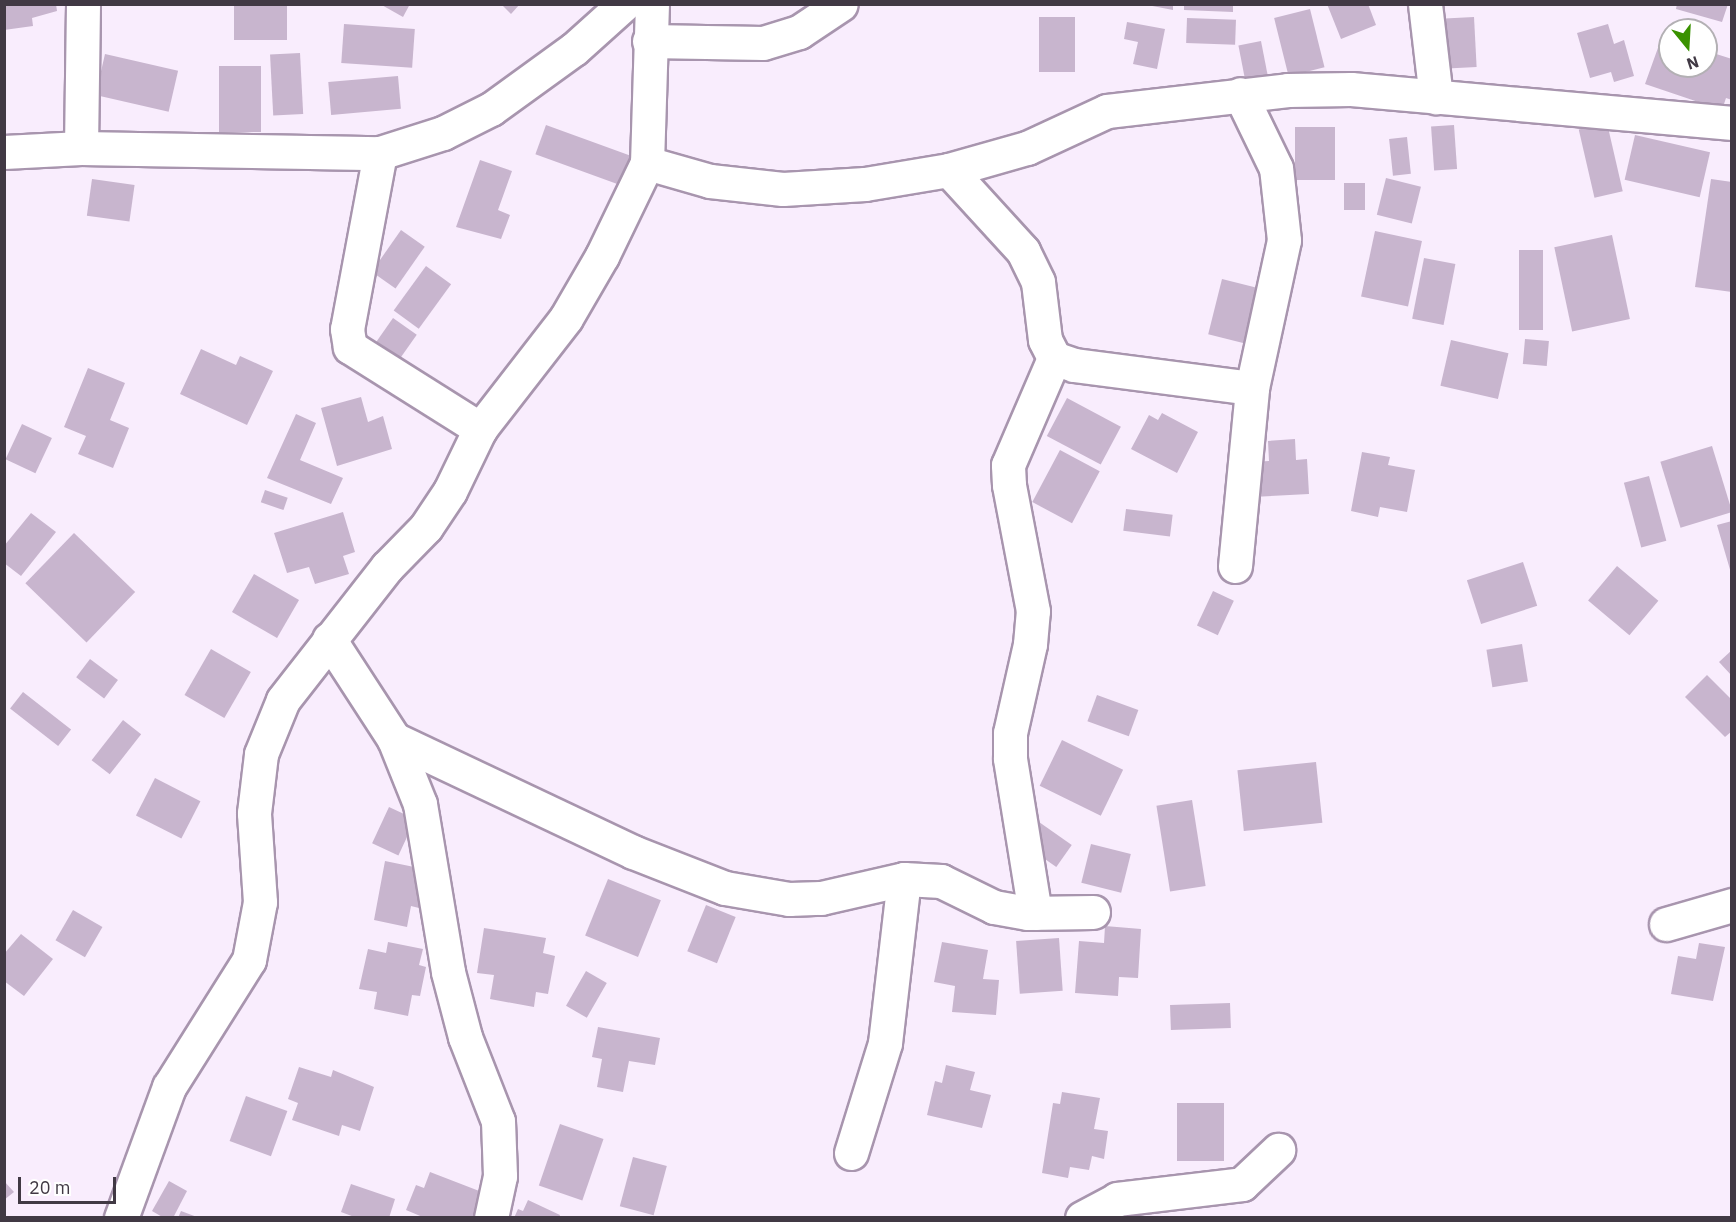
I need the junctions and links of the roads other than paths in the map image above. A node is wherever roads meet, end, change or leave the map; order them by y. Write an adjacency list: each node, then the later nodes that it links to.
1 (83, 4): 10 (street)
2 (624, 4): 12 (street)
3 (652, 4): 6 (street)
4 (841, 4): 6 (street)
5 (1425, 4): 8 (street)
6 (650, 41): 13 (street)
7 (1240, 94): 8 (street); 14 (street); 16 (street)
8 (1436, 97): 9 (street)
9 (1731, 123)
10 (81, 148): 11 (street); 12 (street)
11 (4, 152)
12 (380, 153): 17 (street)
13 (647, 163): 14 (street); 17 (street)
14 (949, 170): 15 (street)
15 (1054, 358): 16 (street); 24 (street)
16 (1252, 388): 18 (street)
17 (480, 429): 19 (street)
18 (1234, 566)
19 (328, 639): 20 (street); 28 (street)
20 (394, 739): 21 (street); 29 (street)
21 (904, 879): 24 (street); 27 (street)
22 (1731, 905): 25 (street)
23 (1092, 912): 24 (street)
24 (1035, 913)
25 (1666, 924)
26 (1278, 1150): 30 (street)
27 (851, 1153)
28 (121, 1218)
29 (491, 1218)
30 (1082, 1218)

